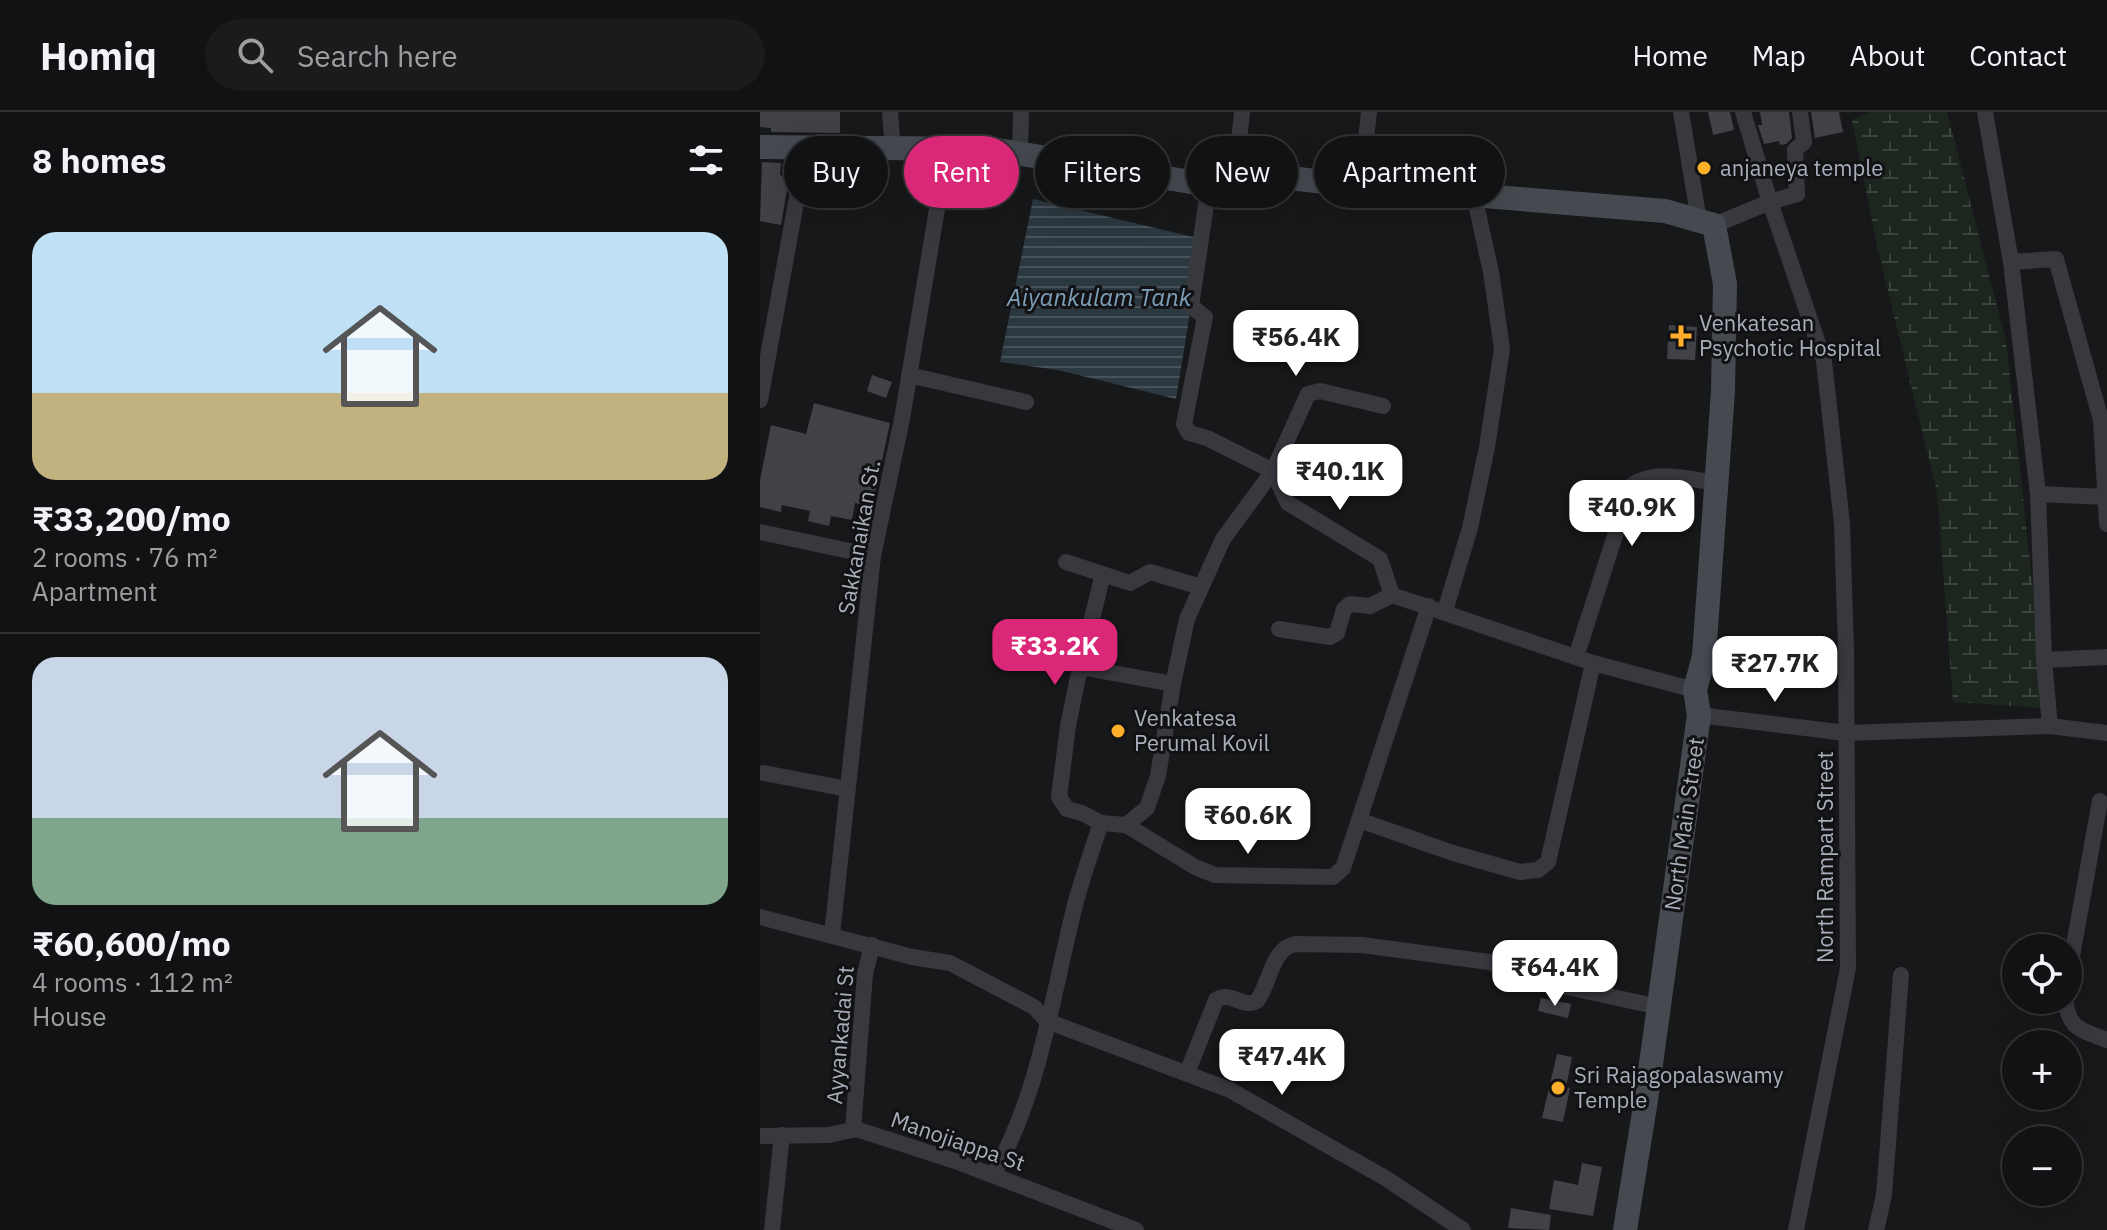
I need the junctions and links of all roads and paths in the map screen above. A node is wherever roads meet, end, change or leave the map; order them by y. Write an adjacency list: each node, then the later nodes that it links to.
1 (890, 112): 14 (street)
2 (1021, 112): 16 (street)
3 (1242, 112): 9 (street)
4 (1369, 112): 10 (street)
5 (1681, 112): 24 (street)
6 (1743, 112): 19 (street, North Rampart Street)
7 (1800, 112): 19 (street)
8 (1985, 112): 25 (street)
9 (1240, 136)
10 (1366, 136)
11 (760, 147): 12 (street)
12 (784, 148)
13 (888, 149): 14 (street)
14 (893, 149): 15 (street)
15 (904, 149)
16 (1020, 152): 17 (street)
17 (1186, 181)
18 (1505, 198): 24 (street)
19 (1770, 202): 24 (street); 52 (street, North Rampart Street)
20 (795, 208): 27 (street)
21 (937, 208): 26 (street, Sakkanaikan St.)
22 (1206, 208): 30 (street)
23 (1477, 208): 41 (street)
24 (1706, 223): 31 (street, North Main Street)
25 (2011, 262): 32 (street); 33 (street)
26 (909, 375): 28 (street); 36 (street, Sakkanaikan St.)
27 (760, 400)
28 (1026, 402)
29 (1383, 406): 30 (street)
30 (1273, 471): 39 (street); 40 (street)
31 (1717, 483): 43 (street); 49 (street, North Main Street)
32 (2038, 494): 33 (street); 45 (street)
33 (2106, 497): 34 (street)
34 (2107, 524)
35 (760, 532): 36 (street)
36 (873, 556): 55 (street, Sakkanaikan St.)
37 (1066, 562): 38 (street)
38 (1103, 574): 39 (street); 47 (street)
39 (1201, 587): 48 (street)
40 (1392, 595): 41 (street); 42 (street)
41 (1437, 609): 43 (street); 57 (street)
42 (1279, 629)
43 (1576, 657): 46 (street)
44 (2107, 657): 45 (street)
45 (2044, 660): 51 (street)
46 (1593, 663): 49 (street); 57 (street)
47 (1080, 667): 48 (street); 58 (street)
48 (1173, 684): 59 (street)
49 (1695, 690): 50 (street, North Main Street)
50 (1699, 715): 52 (street); 65 (street, North Main Street)
51 (2044, 726): 52 (street); 53 (street)
52 (1846, 733): 78 (street, North Rampart Street)
53 (2107, 733)
54 (764, 773): 55 (street)
55 (847, 789): 62 (street, Sakkanaikan St.)
56 (2100, 801): 61 (street)
57 (1359, 820): 59 (street)
58 (1101, 823): 59 (street); 67 (street)
59 (1126, 825)
60 (760, 917): 62 (street)
61 (2076, 934)
62 (832, 935): 63 (street)
63 (866, 944): 67 (street); 70 (street, Ayyankadai St)
64 (1901, 975): 79 (street)
65 (1659, 1007): 69 (street); 77 (street, North Main Street)
66 (2067, 1014): 68 (street)
67 (1047, 1021): 69 (street); 73 (street)
68 (2107, 1040)
69 (1187, 1073): 76 (street)
70 (853, 1130): 71 (street, Manojiappa St); 73 (street, Manojiappa St)
71 (782, 1135): 72 (street, Manojiappa St); 74 (street)
72 (760, 1136)
73 (993, 1175): 75 (street, Manojiappa St)
74 (772, 1230)
75 (1136, 1230)
76 (1463, 1230)
77 (1625, 1230)
78 (1796, 1230)
79 (1876, 1230)

